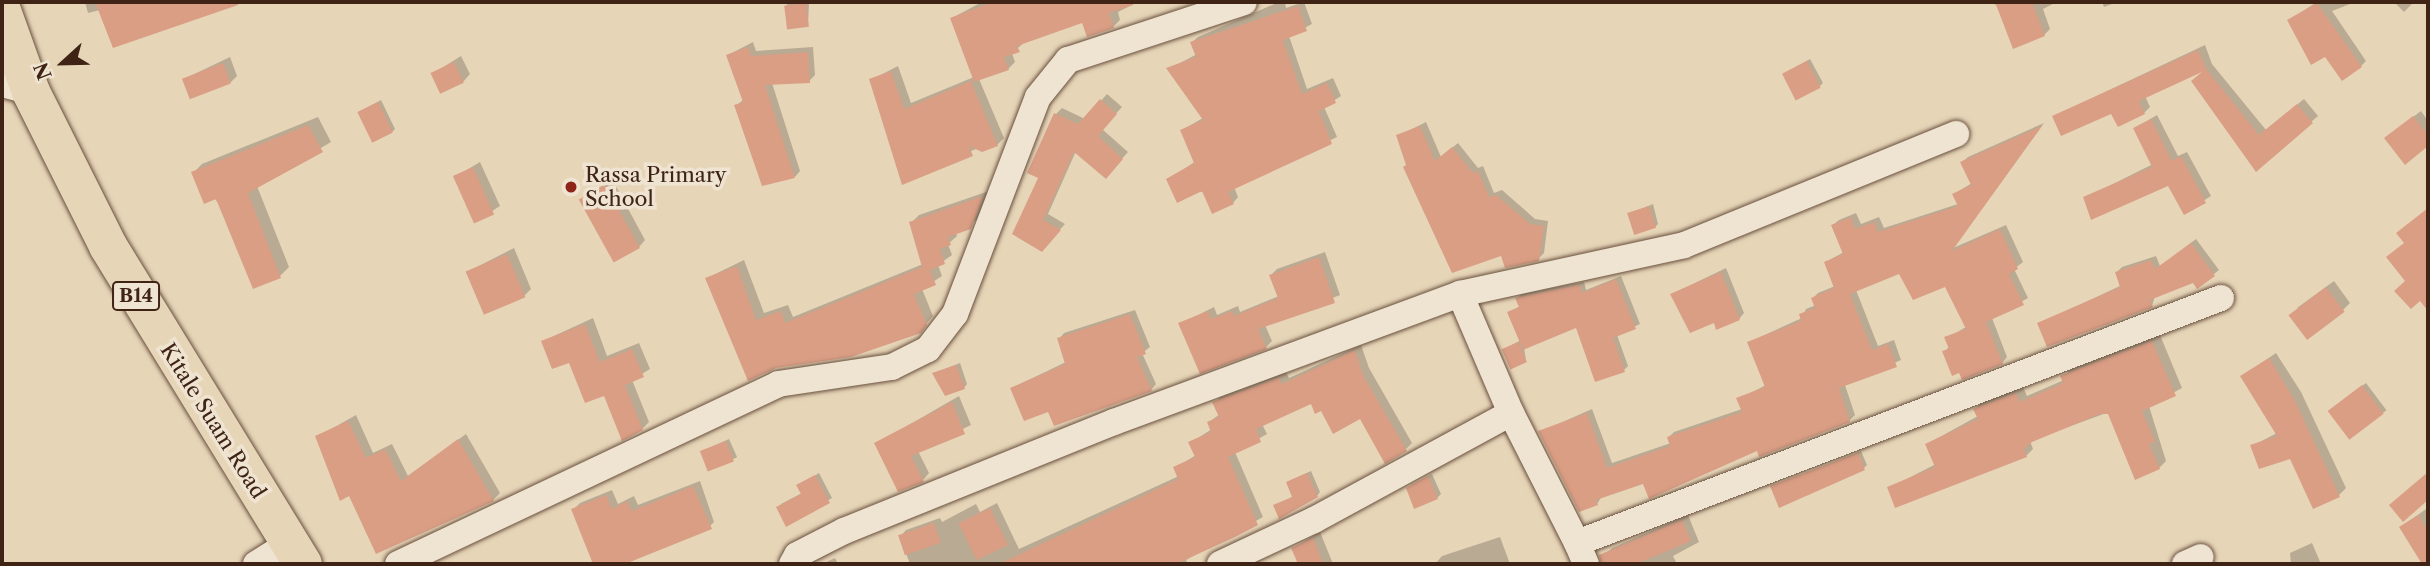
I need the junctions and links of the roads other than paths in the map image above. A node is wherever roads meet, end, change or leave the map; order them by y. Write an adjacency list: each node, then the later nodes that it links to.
1 (1244, 2): 11 (street)
2 (2, 11): 3 (highway, Kitale Suam Road / B14)
3 (16, 88): 8 (highway, Kitale Suam Road / B14)
4 (1956, 134): 5 (street)
5 (1460, 294): 7 (street); 12 (street)
6 (2221, 298): 9 (street)
7 (1511, 413): 9 (street); 13 (street)
8 (296, 554): 10 (street)
9 (1582, 554)
10 (256, 564)
11 (398, 564)
12 (792, 564)
13 (1220, 564)

